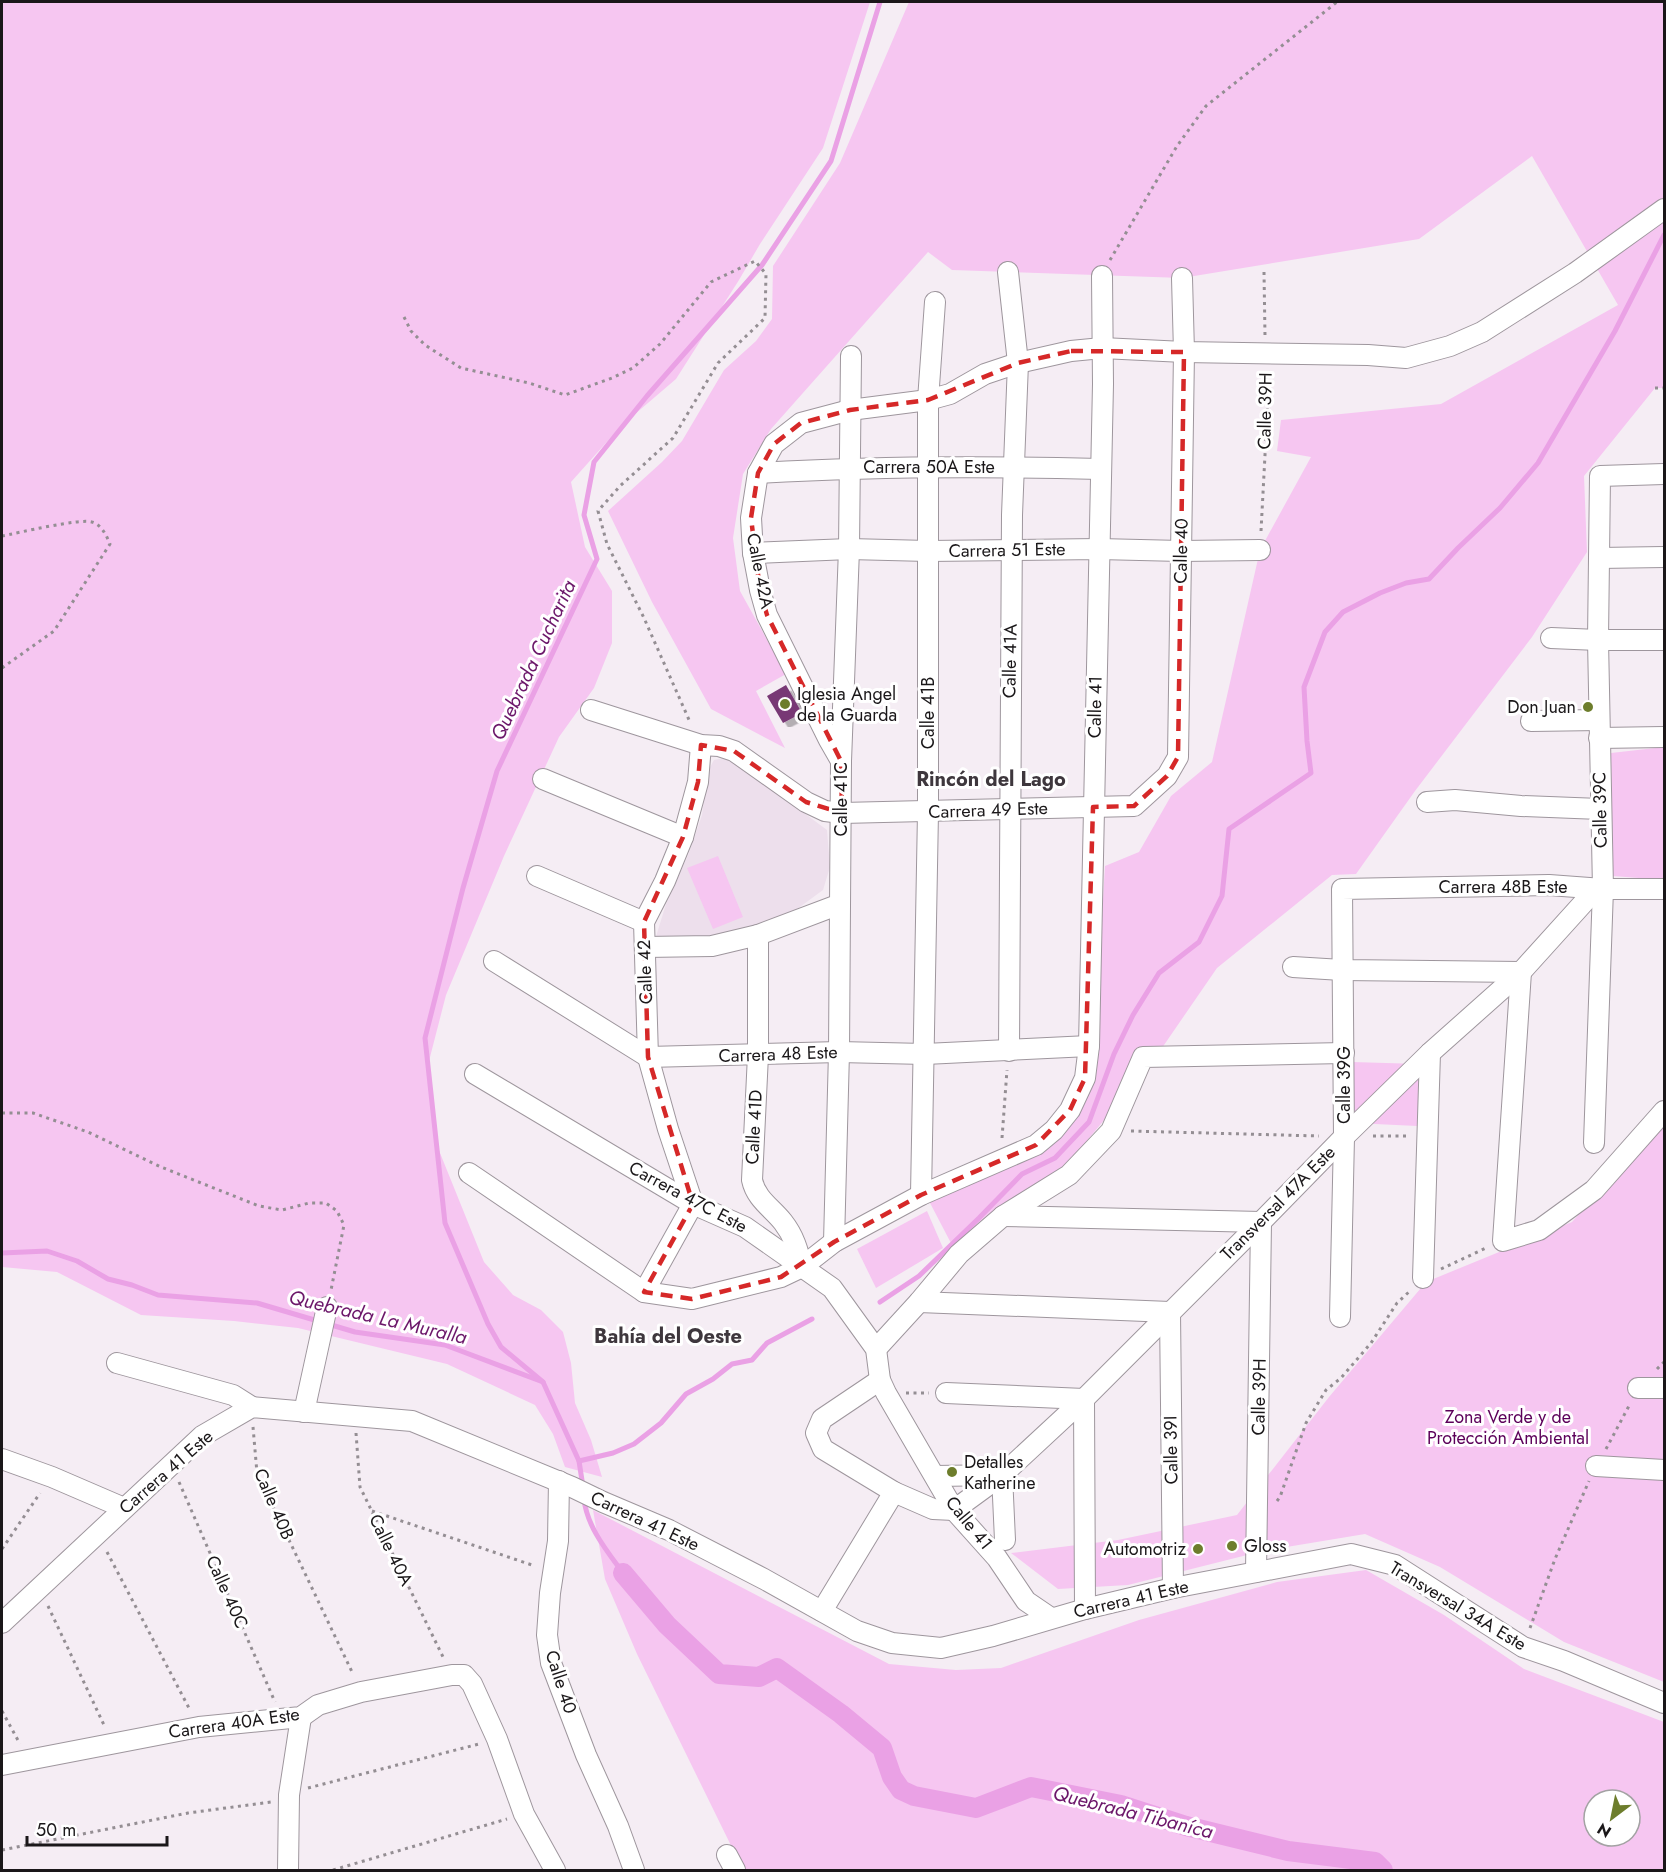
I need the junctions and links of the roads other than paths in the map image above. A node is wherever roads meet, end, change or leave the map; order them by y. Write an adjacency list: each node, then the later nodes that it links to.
1 (1665, 209): 7 (street)
2 (1008, 272): 9 (street, Calle 41A)
3 (1102, 276): 6 (street, Calle 41)
4 (1182, 278): 7 (street, Calle 40)
5 (935, 302): 10 (street, Calle 41B)
6 (1102, 348): 7 (street); 9 (street); 15 (street, Calle 41)
7 (1185, 352): 23 (street, Calle 40)
8 (851, 356): 11 (street, Calle 41C)
9 (1018, 363): 10 (street); 13 (street, Calle 41A)
10 (928, 399): 11 (street); 12 (street, Calle 41B)
11 (850, 410): 14 (street, Calle 41C); 16 (street)
12 (928, 466): 13 (street, Carrera 50A Este); 14 (street, Carrera 50A Este); 22 (street, Calle 41B)
13 (1013, 467): 15 (street, Carrera 50A Este); 20 (street, Calle 41A)
14 (850, 468): 16 (street, Carrera 50A Este); 18 (street, Calle 41C)
15 (1100, 469): 19 (street, Calle 41)
16 (758, 473): 24 (street, Calle 42A)
17 (1665, 474): 26 (street, Calle 39C)
18 (849, 549): 22 (street, Carrera 51 Este); 24 (street, Carrera 51 Este); 35 (street, Calle 41C)
19 (1099, 549): 20 (street, Carrera 51 Este); 23 (street, Carrera 51 Este); 39 (street, Calle 41)
20 (1012, 550): 22 (street, Carrera 51 Este); 40 (street, Calle 41A)
21 (1260, 550): 23 (street, Carrera 51 Este)
22 (928, 551): 42 (street, Calle 41B)
23 (1181, 551): 38 (street, Calle 40)
24 (753, 554): 35 (street, Calle 42A)
25 (1665, 557): 26 (street)
26 (1599, 558): 28 (street, Calle 39C)
27 (1551, 638): 28 (street)
28 (1598, 640): 29 (street); 32 (street, Calle 39C)
29 (1665, 640)
30 (591, 710): 34 (street, Carrera 49 Este)
31 (1531, 721): 32 (street)
32 (1599, 729): 33 (street); 41 (street, Calle 39C)
33 (1665, 737)
34 (701, 745): 43 (street, Carrera 49 Este); 44 (street, Calle 42)
35 (841, 760): 43 (street, Calle 41C)
36 (543, 779): 44 (street)
37 (1426, 802): 41 (street)
38 (1134, 806): 39 (street, Carrera 49 Este)
39 (1093, 807): 40 (street, Carrera 49 Este); 57 (street, Calle 41)
40 (1009, 809): 42 (street, Carrera 49 Este); 58 (street, Calle 41A)
41 (1600, 809): 47 (street, Calle 39C)
42 (928, 812): 43 (street, Carrera 49 Este); 62 (street, Calle 41B)
43 (842, 813): 49 (street, Calle 41C)
44 (683, 837): 50 (street, Calle 42)
45 (537, 876): 50 (street)
46 (1342, 889): 47 (street, Carrera 48B Este); 55 (street, Calle 39G)
47 (1599, 889): 48 (street, Carrera 48B Este); 56 (street, Transversal 47A Este); 68 (street, Calle 39C)
48 (1665, 889)
49 (840, 904): 51 (street); 59 (street, Calle 41C)
50 (644, 922): 52 (street, Calle 42)
51 (758, 936): 52 (street); 63 (street, Calle 41D)
52 (645, 947): 64 (street, Calle 42)
53 (494, 961): 64 (street)
54 (1293, 967): 55 (street)
55 (1342, 970): 56 (street); 60 (street, Calle 39G)
56 (1521, 972): 61 (street, Transversal 47A Este); 66 (street)
57 (1089, 1046): 58 (street, Carrera 48 Este); 70 (street, Calle 41)
58 (1009, 1051): 62 (street, Carrera 48 Este)
59 (839, 1052): 62 (street, Carrera 48 Este); 63 (street, Carrera 48 Este); 74 (street, Calle 41C)
60 (1344, 1053): 67 (street, Calle 39G); 72 (street)
61 (1430, 1053): 67 (street, Transversal 47A Este); 76 (street)
62 (925, 1054): 70 (street, Calle 41B)
63 (758, 1055): 64 (street, Carrera 48 Este); 75 (street, Calle 41D)
64 (648, 1057): 71 (street, Calle 42)
65 (475, 1074): 71 (street, Carrera 47C Este)
66 (1665, 1111)
67 (1344, 1137): 73 (street, Transversal 47A Este); 81 (street, Calle 39G)
68 (1594, 1143)
69 (469, 1173): 77 (street)
70 (921, 1195): 74 (street, Calle 41)
71 (693, 1204): 75 (street, Carrera 47C Este); 77 (street)
72 (1003, 1216): 73 (street); 78 (street)
73 (1261, 1222): 80 (street, Transversal 47A Este); 102 (street, Calle 39H)
74 (834, 1242): 75 (street, Calle 41)
75 (802, 1267): 77 (street, Calle 41); 82 (street, Carrera 47C Este)
76 (1423, 1278)
77 (644, 1292)
78 (919, 1302): 80 (street); 82 (street)
79 (327, 1307): 90 (street)
80 (1170, 1312): 88 (street, Transversal 47A Este); 103 (street, Calle 39I)
81 (1340, 1317)
82 (876, 1349): 84 (street, Calle 41)
83 (117, 1363): 89 (street)
84 (883, 1386): 95 (street, Calle 41); 97 (street)
85 (1638, 1388): 86 (street)
86 (1665, 1388)
87 (946, 1393): 88 (street)
88 (1084, 1399): 94 (street, Transversal 47A Este); 104 (street)
89 (252, 1407): 90 (street, Carrera 41 Este); 98 (street, Carrera 41 Este)
90 (303, 1412): 96 (street, Carrera 41 Este)
91 (2, 1460): 98 (street)
92 (1596, 1466): 93 (street)
93 (1665, 1470)
94 (1002, 1475): 95 (street); 99 (street, Transversal 47A Este); 100 (street)
95 (935, 1476): 99 (street, Calle 41)
96 (566, 1484): 105 (street, Carrera 41 Este); 113 (street, Calle 40)
97 (894, 1492): 99 (street); 105 (street)
98 (124, 1508): 107 (street, Carrera 41 Este)
99 (954, 1510): 106 (street, Calle 41)
100 (1005, 1540)
101 (1351, 1554): 102 (street, Carrera 41 Este); 108 (street, Transversal 34A Este)
102 (1256, 1572): 103 (street, Carrera 41 Este)
103 (1173, 1588): 104 (street, Carrera 41 Este)
104 (1085, 1609): 106 (street, Carrera 41 Este)
105 (822, 1611): 106 (street, Carrera 41 Este)
106 (1051, 1618)
107 (2, 1623)
108 (1665, 1703)
109 (292, 1718): 110 (street, Carrera 40A Este); 111 (street); 112 (street, Carrera 40A Este)
110 (2, 1765)
111 (288, 1870)
112 (555, 1870)
113 (634, 1870)

